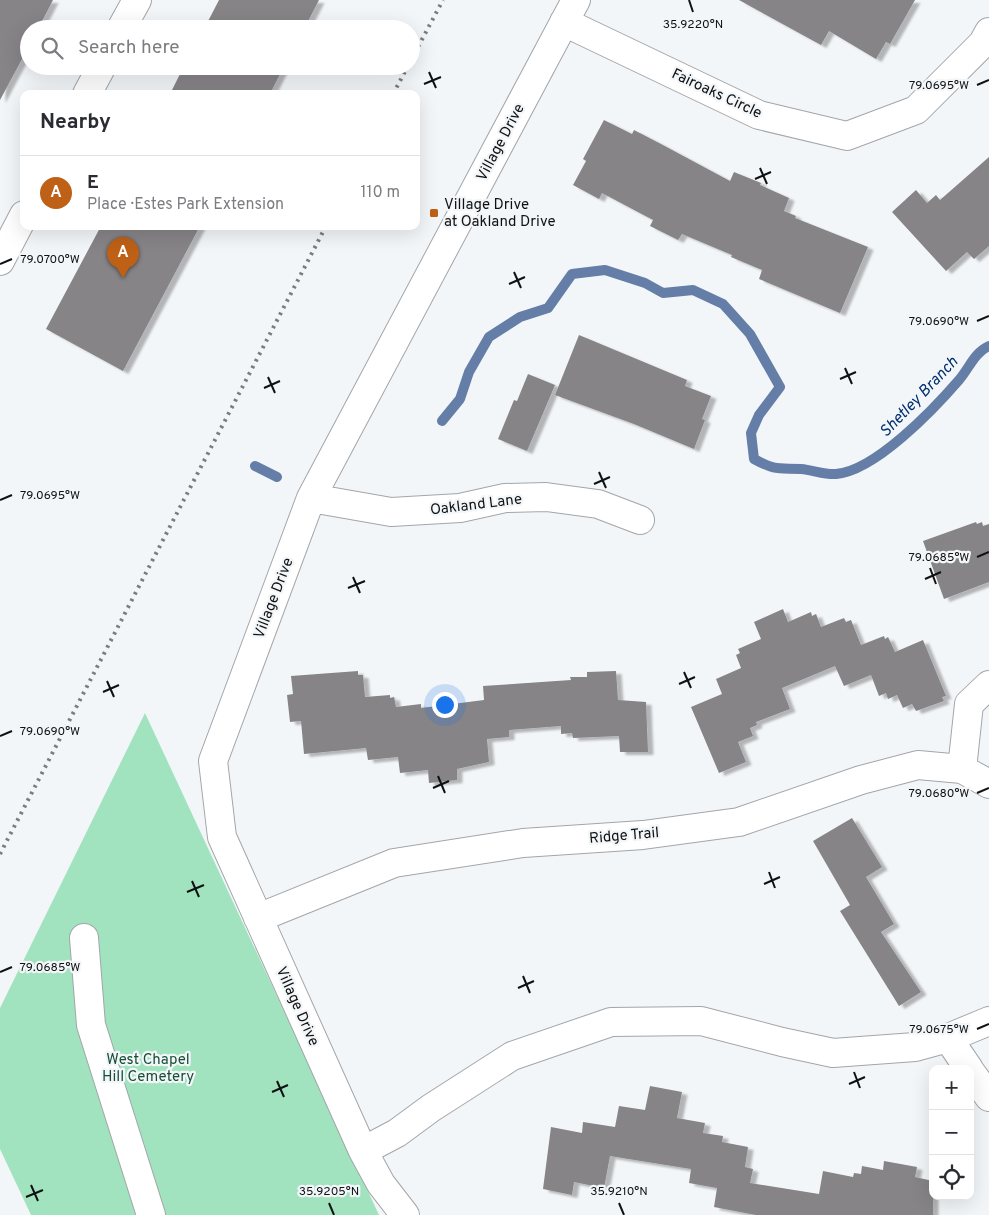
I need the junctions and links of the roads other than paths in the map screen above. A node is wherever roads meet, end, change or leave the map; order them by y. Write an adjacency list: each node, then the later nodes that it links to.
1 (136, 0): 3 (street)
2 (570, 11): 4 (street, Fairoaks Circle); 9 (street, Village Drive)
3 (126, 20)
4 (989, 32)
5 (97, 75): 6 (street)
6 (89, 90)
7 (20, 222): 8 (street)
8 (0, 260)
9 (311, 498): 10 (street, Oakland Lane); 14 (street, Village Drive)
10 (640, 520)
11 (989, 685): 12 (street)
12 (962, 769): 13 (street, Ridge Trail); 14 (street, Ridge Trail)
13 (989, 784)
14 (258, 918): 21 (street, Village Drive)
15 (84, 938): 22 (street)
16 (989, 1021): 17 (street)
17 (948, 1038): 18 (street); 21 (street)
18 (967, 1065)
19 (974, 1076): 20 (street)
20 (989, 1097)
21 (363, 1151): 23 (street, Village Drive)
22 (151, 1215)
23 (405, 1215)

